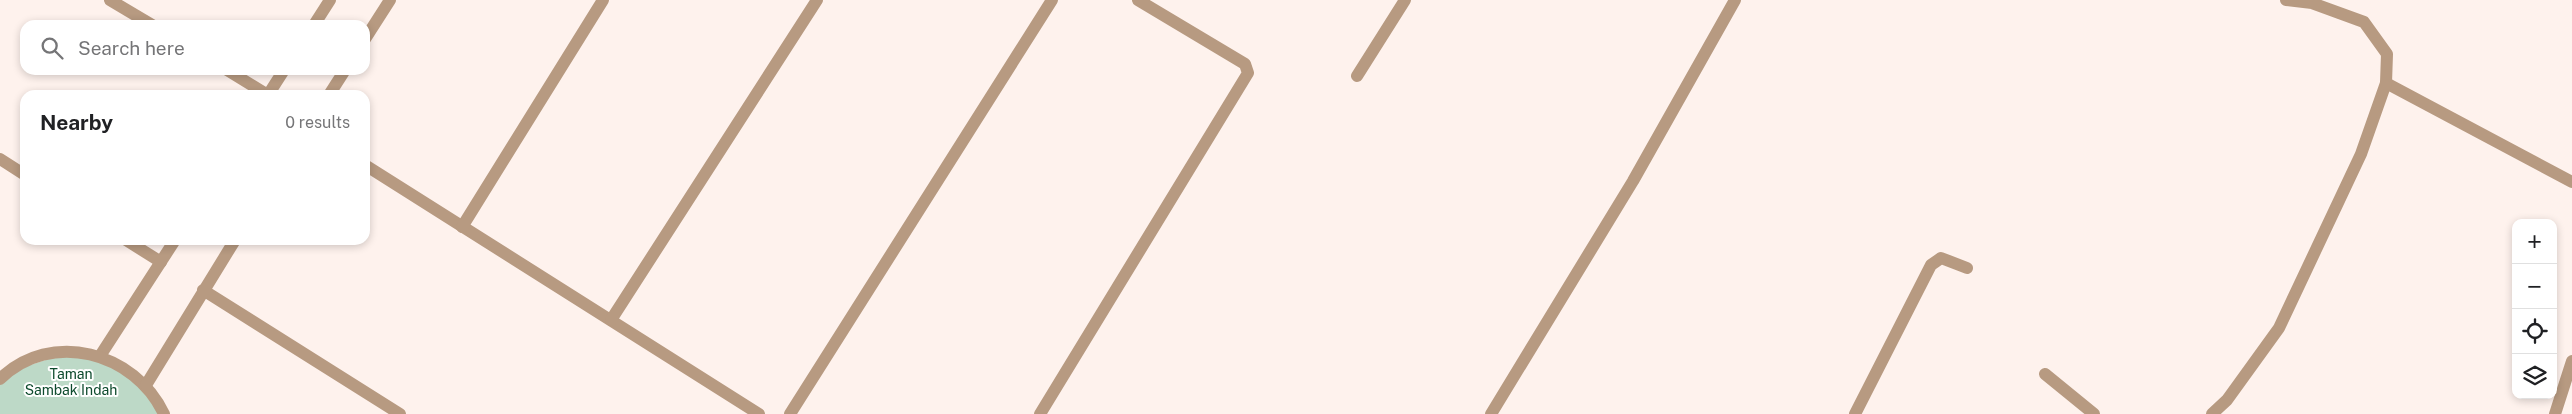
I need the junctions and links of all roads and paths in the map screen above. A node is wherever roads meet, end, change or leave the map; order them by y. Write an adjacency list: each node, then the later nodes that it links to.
1 (110, 0): 11 (street)
2 (330, 0): 12 (street)
3 (390, 0): 13 (street)
4 (603, 0): 26 (street)
5 (817, 0): 33 (street)
6 (1052, 0): 42 (street)
7 (1138, 0): 43 (street)
8 (1405, 0): 17 (street)
9 (1735, 0): 44 (street)
10 (2286, 0): 18 (street)
11 (144, 20)
12 (317, 20)
13 (370, 31)
14 (235, 75): 19 (street)
15 (281, 75): 20 (street)
16 (342, 75): 21 (street)
17 (1357, 76)
18 (2386, 83): 25 (street); 47 (street)
19 (260, 90)
20 (271, 90)
21 (332, 90)
22 (0, 159): 24 (street)
23 (370, 168): 26 (street)
24 (20, 172)
25 (2572, 182)
26 (462, 227): 33 (street)
27 (134, 245): 30 (street)
28 (172, 245): 30 (street)
29 (232, 245): 32 (street)
30 (161, 262): 34 (street)
31 (1967, 268): 45 (street)
32 (203, 290): 38 (street); 40 (street)
33 (611, 320): 41 (street)
34 (100, 356): 36 (street); 38 (street)
35 (2572, 361): 48 (street)
36 (2, 374)
37 (2045, 374): 46 (street)
38 (146, 385): 39 (street)
39 (164, 414)
40 (400, 414)
41 (759, 414)
42 (790, 414)
43 (1040, 414)
44 (1491, 414)
45 (1855, 414)
46 (2094, 414)
47 (2212, 414)
48 (2555, 414)

